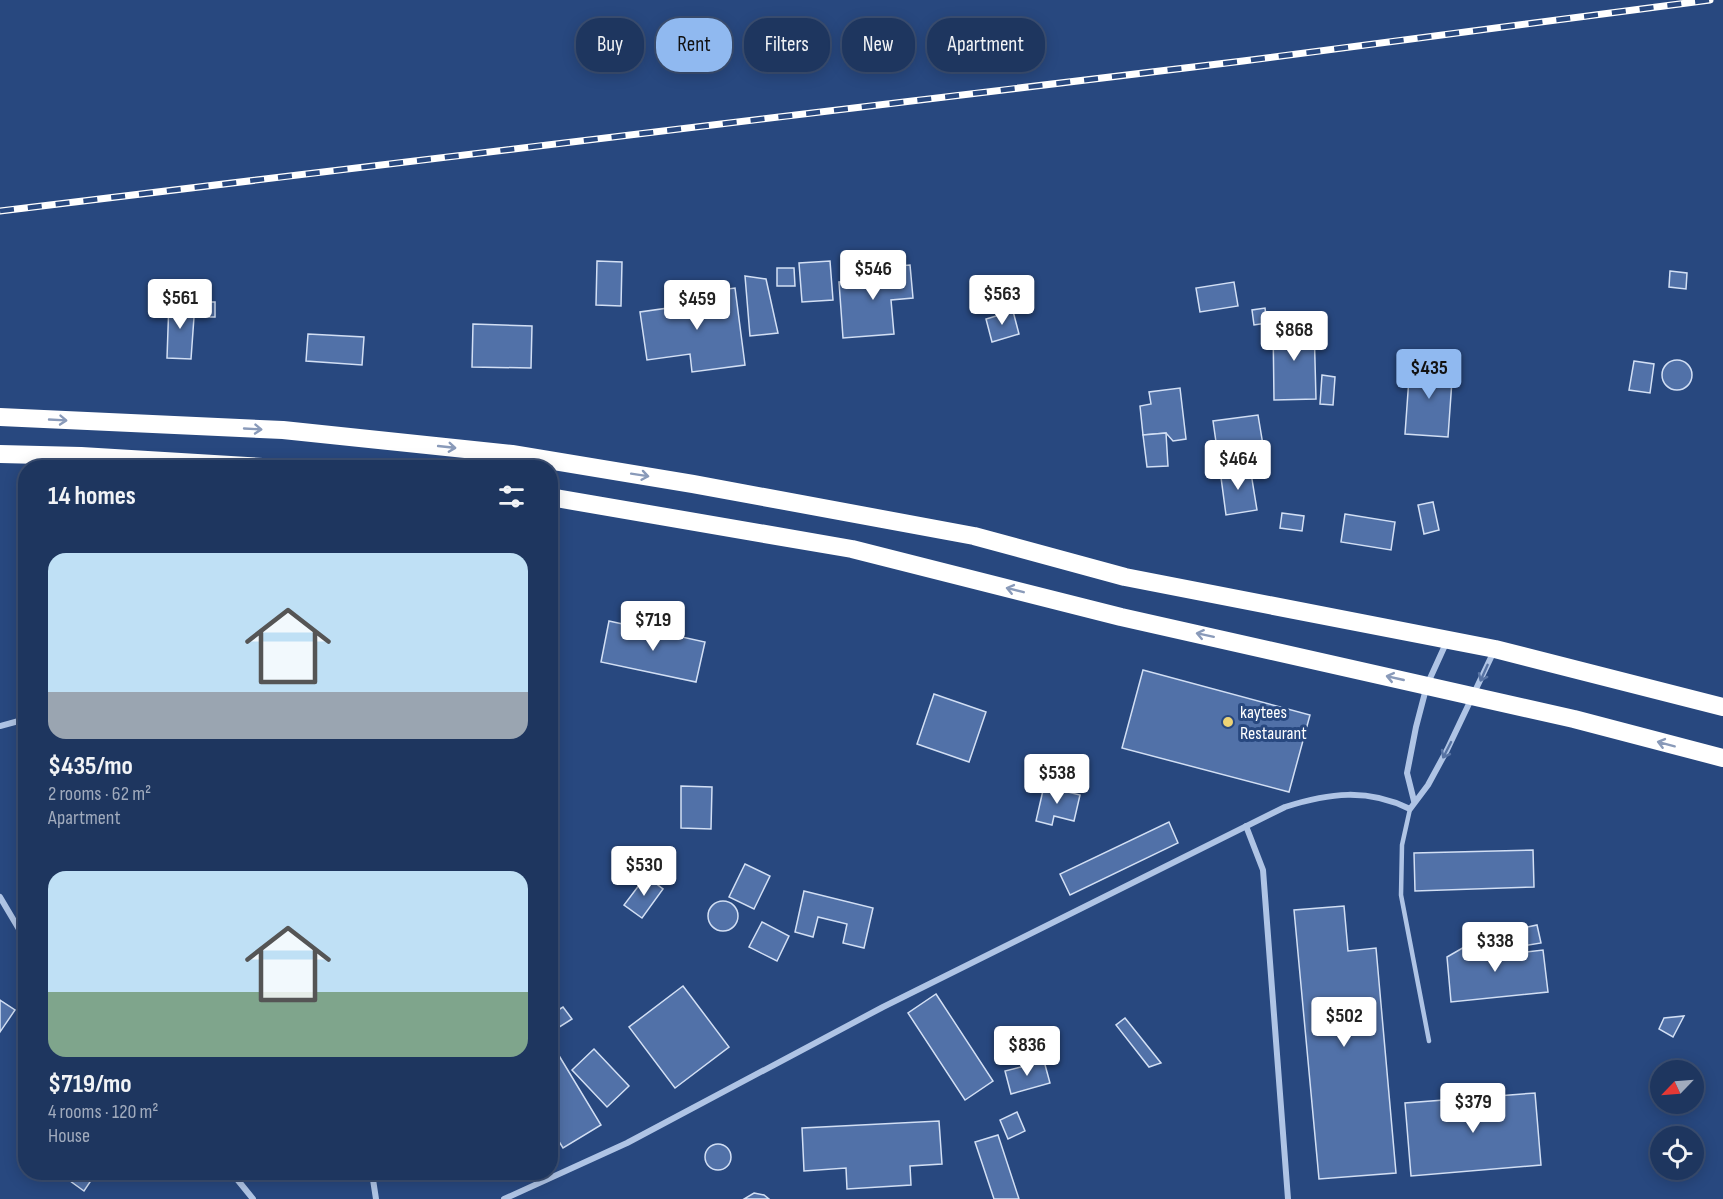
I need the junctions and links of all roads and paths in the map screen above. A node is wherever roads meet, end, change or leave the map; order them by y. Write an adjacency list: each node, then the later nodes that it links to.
1 (0, 417): 4 (highway, one-way to 4)
2 (0, 454): 3 (highway)
3 (102, 460)
4 (548, 460)
5 (558, 462): 7 (highway, one-way to 7)
6 (558, 498): 9 (highway, one-way to 6)
7 (1447, 640): 8 (highway); 9 (street)
8 (1495, 649): 10 (street, one-way to 10); 11 (highway)
9 (1427, 685): 10 (highway); 15 (street)
10 (1473, 698): 14 (highway, one-way to 10); 15 (street, one-way to 15)
11 (1723, 706)
12 (18, 721): 13 (street)
13 (0, 726)
14 (1723, 758)
15 (1414, 801): 16 (street)
16 (1410, 809): 17 (street); 20 (lane)
17 (1246, 826): 21 (street); 28 (street)
18 (0, 897): 19 (street)
19 (18, 927)
20 (1428, 1041)
21 (558, 1174)
22 (238, 1180): 25 (street)
23 (373, 1180): 26 (street)
24 (546, 1180): 27 (street)
25 (253, 1199)
26 (376, 1199)
27 (504, 1199)
28 (1288, 1199)

